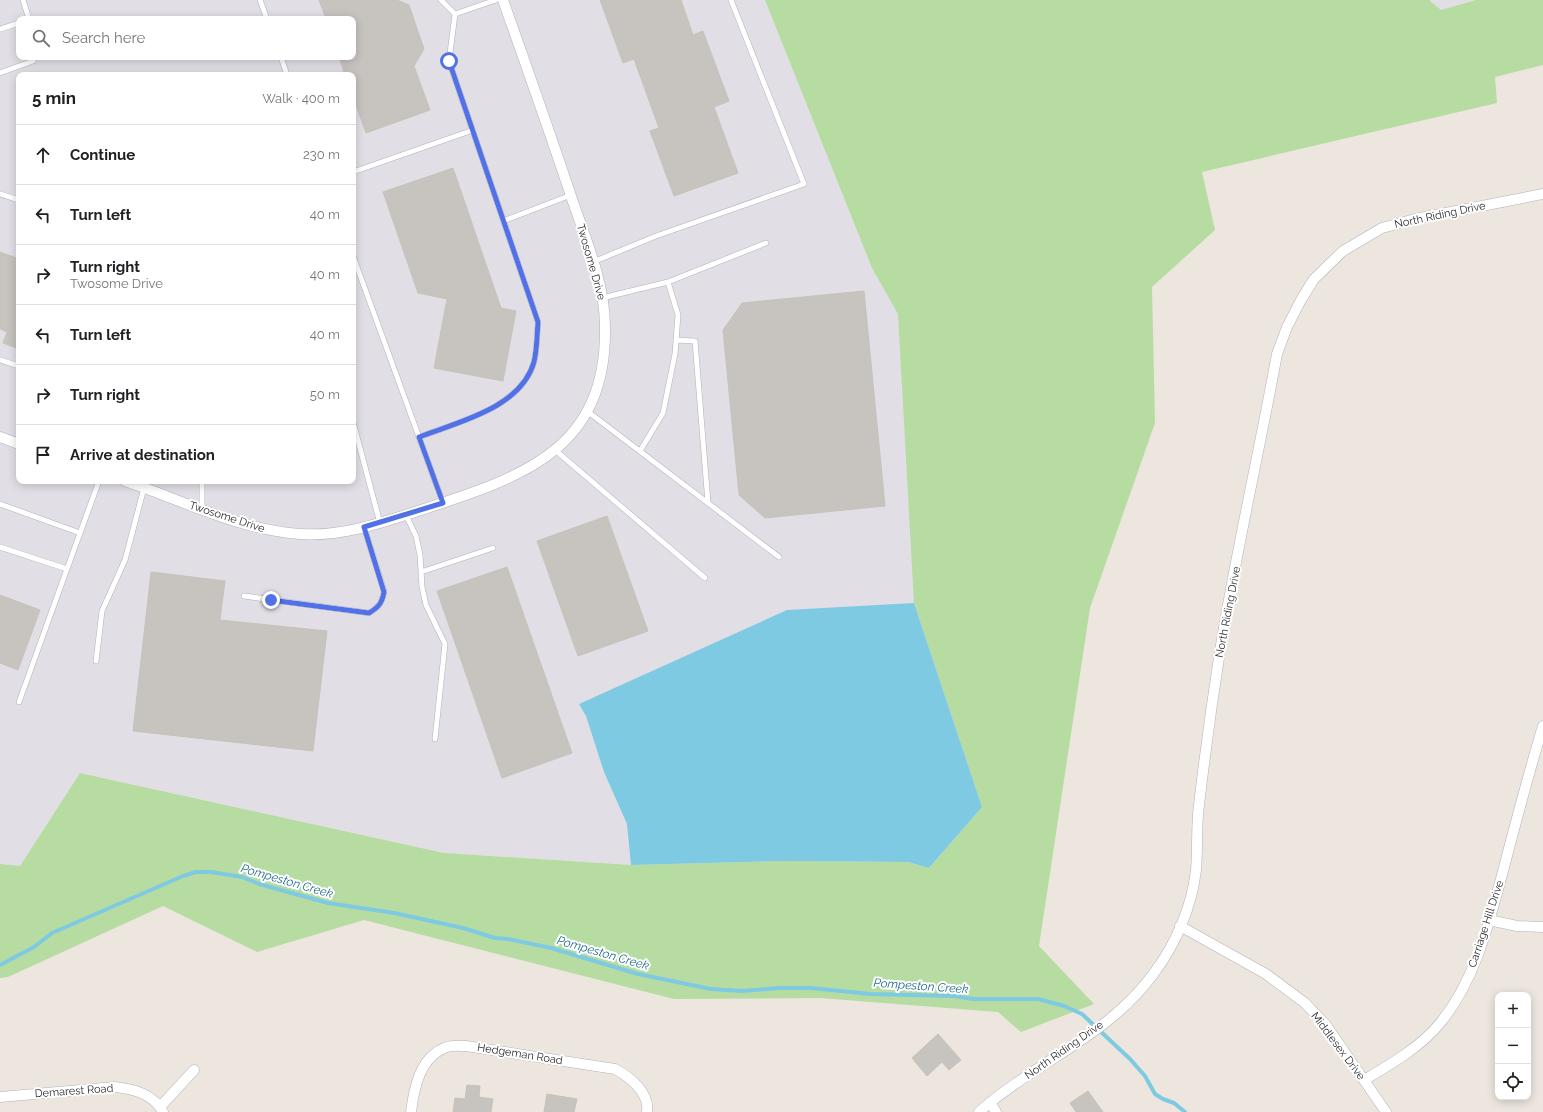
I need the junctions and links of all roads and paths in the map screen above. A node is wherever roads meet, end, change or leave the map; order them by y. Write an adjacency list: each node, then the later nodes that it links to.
1 (23, 0): 8 (lane)
2 (260, 0): 9 (lane)
3 (441, 0): 7 (lane)
4 (496, 0): 7 (lane)
5 (503, 0): 20 (street, Twosome Drive)
6 (731, 0): 24 (lane)
7 (454, 14): 16 (lane)
8 (28, 16)
9 (266, 16)
10 (16, 24): 11 (lane)
11 (0, 29)
12 (34, 60): 15 (lane)
13 (281, 60): 14 (lane)
14 (286, 72)
15 (0, 73)
16 (473, 130): 17 (lane); 22 (lane)
17 (356, 171)
18 (0, 194): 21 (lane)
19 (1543, 194): 62 (street, North Riding Drive)
20 (571, 195): 22 (lane); 24 (street, Twosome Drive)
21 (16, 199)
22 (504, 221): 34 (lane)
23 (766, 243): 26 (lane)
24 (593, 262): 27 (street, Twosome Drive)
25 (356, 264): 34 (lane)
26 (668, 282): 27 (lane); 28 (lane)
27 (602, 298): 31 (street, Twosome Drive)
28 (676, 340): 37 (lane); 43 (lane)
29 (0, 360): 30 (lane)
30 (16, 365)
31 (587, 411): 36 (street, Twosome Drive); 37 (lane)
32 (356, 433): 47 (lane)
33 (0, 437): 35 (street)
34 (419, 437): 42 (lane)
35 (16, 443)
36 (555, 450): 42 (street, Twosome Drive); 55 (lane)
37 (640, 451): 43 (lane)
38 (98, 484): 49 (lane)
39 (133, 484): 41 (street, Twosome Drive)
40 (202, 484): 45 (lane)
41 (144, 488): 45 (street, Twosome Drive); 57 (lane)
42 (443, 503): 46 (street, Twosome Drive)
43 (708, 503): 52 (lane)
44 (0, 504): 49 (lane)
45 (202, 510): 48 (street, Twosome Drive)
46 (406, 515): 47 (street, Twosome Drive); 54 (lane)
47 (380, 522): 48 (street, Twosome Drive)
48 (364, 527): 56 (lane)
49 (80, 533): 53 (lane)
50 (0, 547): 53 (lane)
51 (492, 548): 54 (lane)
52 (779, 557)
53 (67, 569): 58 (lane)
54 (421, 572): 60 (lane)
55 (706, 578)
56 (244, 596)
57 (96, 661)
58 (19, 702)
59 (1543, 726): 61 (street, Carriage Hill Drive)
60 (435, 739)
61 (1489, 920): 63 (street); 65 (street, Carriage Hill Drive)
62 (1180, 926): 65 (street, Middlesex Drive); 67 (street, North Riding Drive)
63 (1543, 927)
64 (194, 1070): 68 (street)
65 (1364, 1080): 73 (street, Middlesex Drive)
66 (0, 1097): 68 (street, Demarest Road)
67 (990, 1102): 71 (street, North Riding Drive); 72 (street)
68 (162, 1109)
69 (411, 1112): 70 (street, Hedgeman Road)
70 (647, 1112)
71 (979, 1112)
72 (996, 1112)
73 (1386, 1112)

